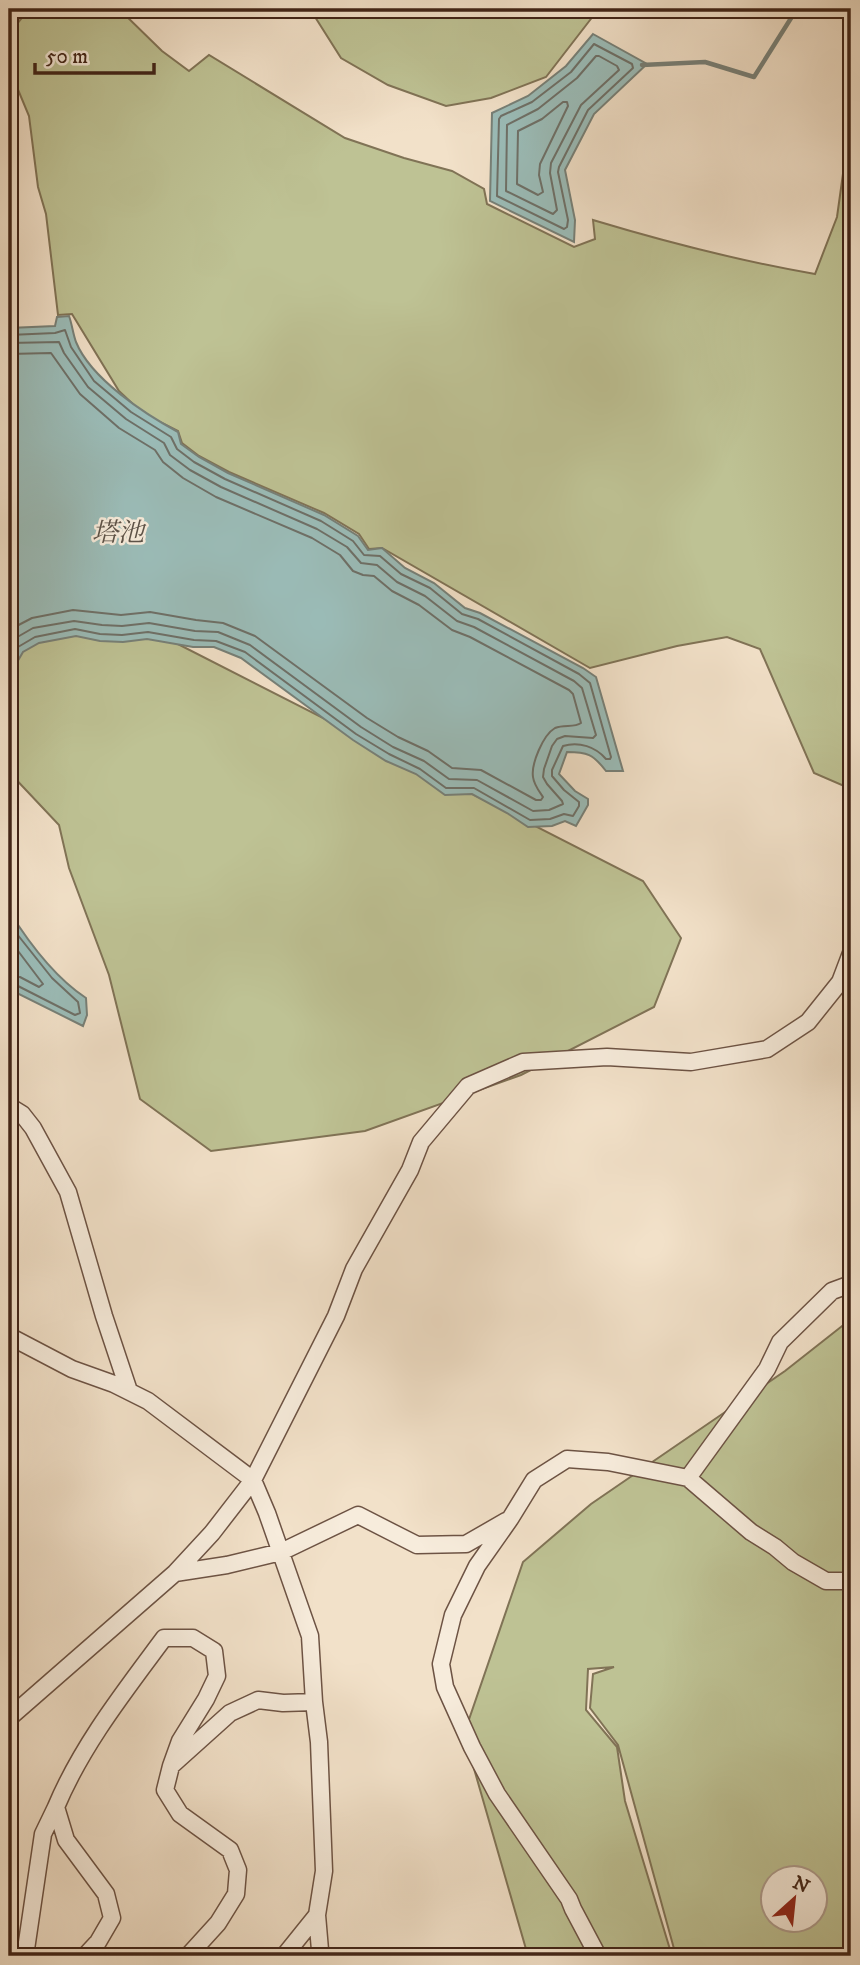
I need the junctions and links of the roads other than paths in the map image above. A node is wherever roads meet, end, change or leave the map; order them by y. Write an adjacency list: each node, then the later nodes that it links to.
1 (851, 953): 7 (street)
2 (9, 1106): 5 (street)
3 (851, 1284): 6 (street)
4 (9, 1336): 5 (street)
5 (129, 1391): 7 (street)
6 (688, 1478): 8 (street); 11 (street)
7 (253, 1480): 9 (street); 10 (street)
8 (510, 1519): 9 (street); 22 (street)
9 (281, 1552): 10 (street); 12 (street)
10 (175, 1573): 13 (street)
11 (851, 1581)
12 (314, 1702): 14 (street); 16 (street)
13 (9, 1718)
14 (171, 1766): 15 (street); 19 (street)
15 (56, 1807): 17 (street); 18 (street)
16 (317, 1916): 20 (street); 21 (street)
17 (25, 1956)
18 (85, 1956)
19 (188, 1956)
20 (284, 1956)
21 (325, 1956)
22 (598, 1956)

